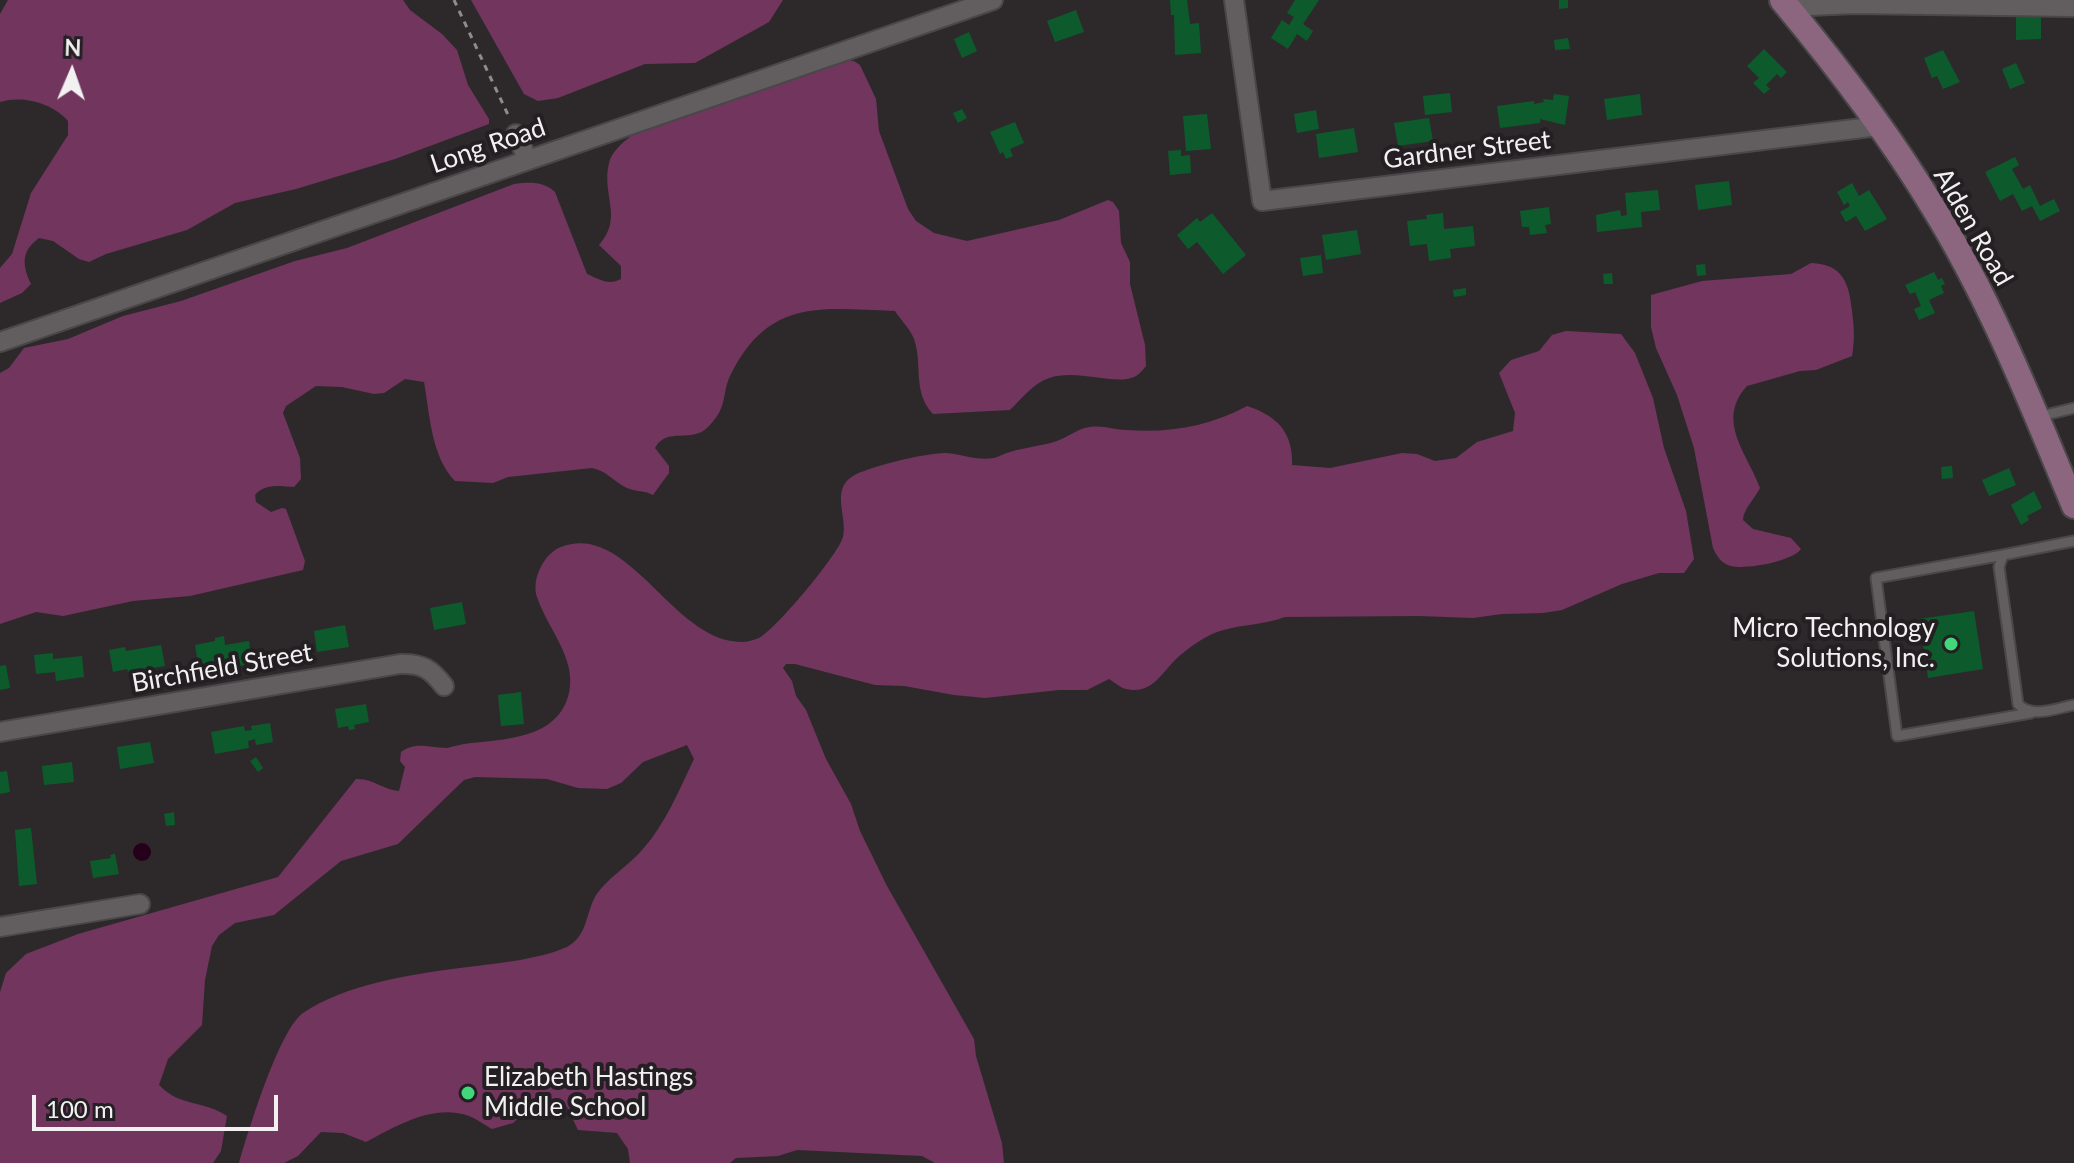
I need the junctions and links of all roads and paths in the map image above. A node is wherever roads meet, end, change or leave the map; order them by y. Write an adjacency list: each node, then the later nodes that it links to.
1 (454, 0): 7 (path)
2 (993, 0): 8 (street, Long Road)
3 (1234, 0): 6 (street, Gardner Street)
4 (1785, 3): 5 (street); 6 (main road, Alden Road)
5 (2074, 7)
6 (1879, 126): 11 (main road, Alden Road)
7 (516, 134): 8 (street)
8 (528, 160): 9 (street, Long Road)
9 (0, 342)
10 (2074, 408): 11 (lane)
11 (2037, 417): 12 (main road, Alden Road)
12 (2074, 506)
13 (2074, 541): 14 (lane)
14 (2003, 555): 17 (lane); 17 (lane)
15 (444, 686): 18 (street, Birchfield Street)
16 (2074, 705): 17 (lane)
17 (2031, 713)
18 (0, 732)
19 (140, 904): 20 (street)
20 (0, 927)

